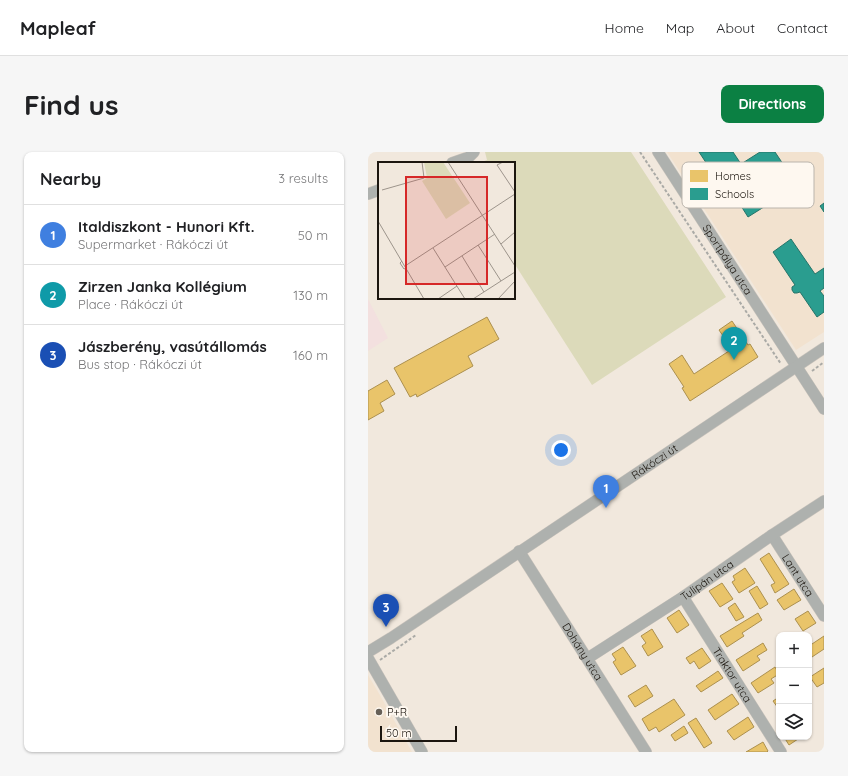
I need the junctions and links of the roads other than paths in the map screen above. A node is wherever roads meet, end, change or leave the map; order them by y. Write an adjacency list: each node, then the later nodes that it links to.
1 (474, 152): 3 (street)
2 (658, 152): 4 (street, Sportpálya utca)
3 (455, 162)
4 (682, 189)
5 (378, 190): 6 (street)
6 (368, 194)
7 (694, 208): 9 (street, Sportpálya utca)
8 (824, 348): 9 (street, Rákóczi út)
9 (796, 366): 10 (street, Sportpálya utca); 13 (street, Rákóczi út)
10 (824, 409)
11 (824, 501): 12 (street, Tulipán utca)
12 (772, 535): 14 (street, Tulipán utca); 15 (street, Lant utca)
13 (519, 551): 16 (street, Rákóczi út); 17 (street, Dohány utca)
14 (683, 597): 17 (street, Tulipán utca); 20 (street, Traktor utca)
15 (824, 616)
16 (368, 658): 18 (street)
17 (588, 658): 19 (street, Dohány utca)
18 (422, 752)
19 (646, 752)
20 (781, 752)

